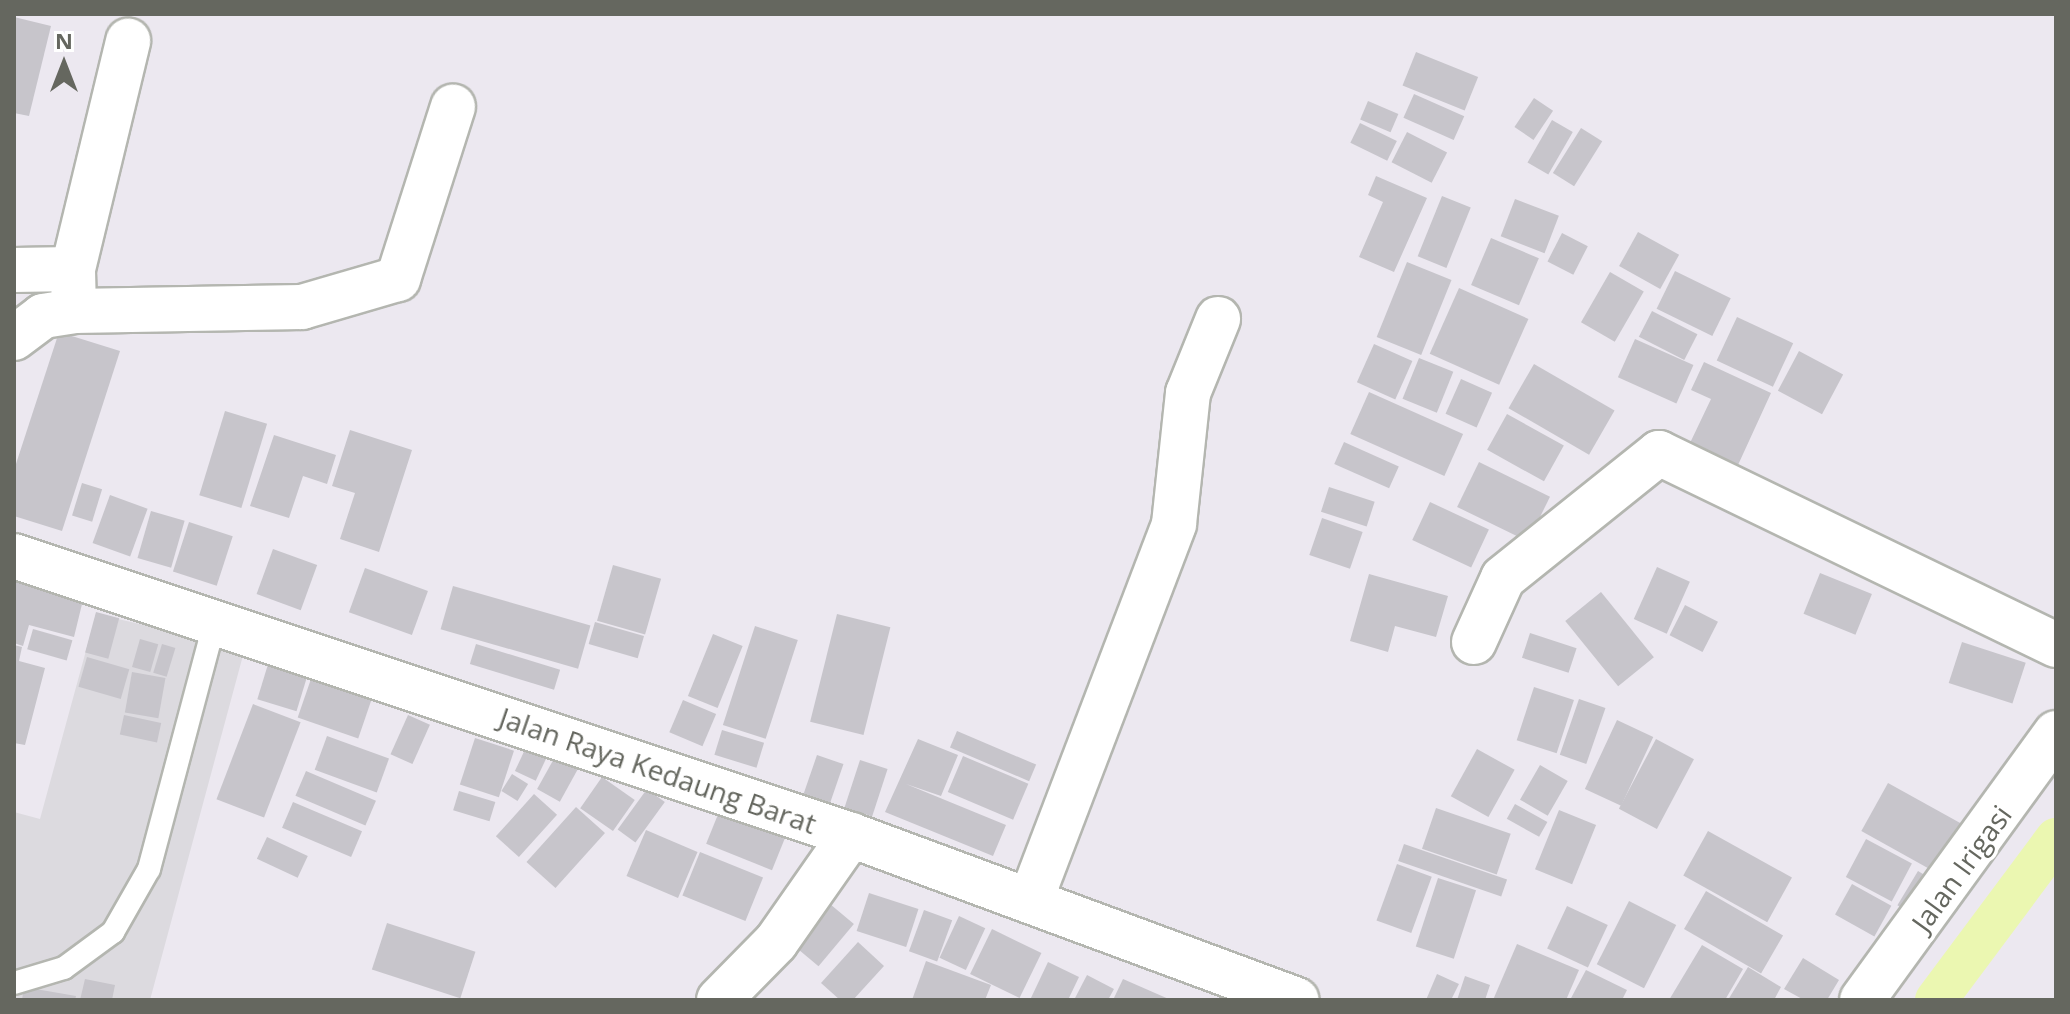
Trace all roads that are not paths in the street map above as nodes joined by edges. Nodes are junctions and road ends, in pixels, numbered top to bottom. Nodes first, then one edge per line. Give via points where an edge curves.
1 (128, 41) dead end
2 (453, 107) dead end
3 (14, 270) edge
4 (73, 290) junction
5 (1218, 319) dead end
6 (14, 338) edge
7 (14, 556) edge
8 (216, 618) junction
9 (1474, 642) dead end
10 (2056, 645) edge
11 (2056, 733) edge
12 (851, 835) junction
13 (1031, 899) junction
14 (14, 983) edge
15 (719, 1000) edge
16 (1296, 1000) edge
17 (1862, 1000) edge

1 - 4 street
2 - 4 street via 398,279 302,307
3 - 4 street
4 - 6 street
5 - 13 street via 1188,393 1174,524
7 - 8 street, Jalan Raya Kedaung Barat
8 - 12 street, Jalan Raya Kedaung Barat
8 - 14 lane via 149,869 113,932 64,968
9 - 10 street via 1503,578 1659,453
11 - 17 street, Jalan Irigasi
12 - 13 street, Jalan Raya Kedaung Barat
12 - 15 street via 776,942
13 - 16 street, Jalan Raya Kedaung Barat

